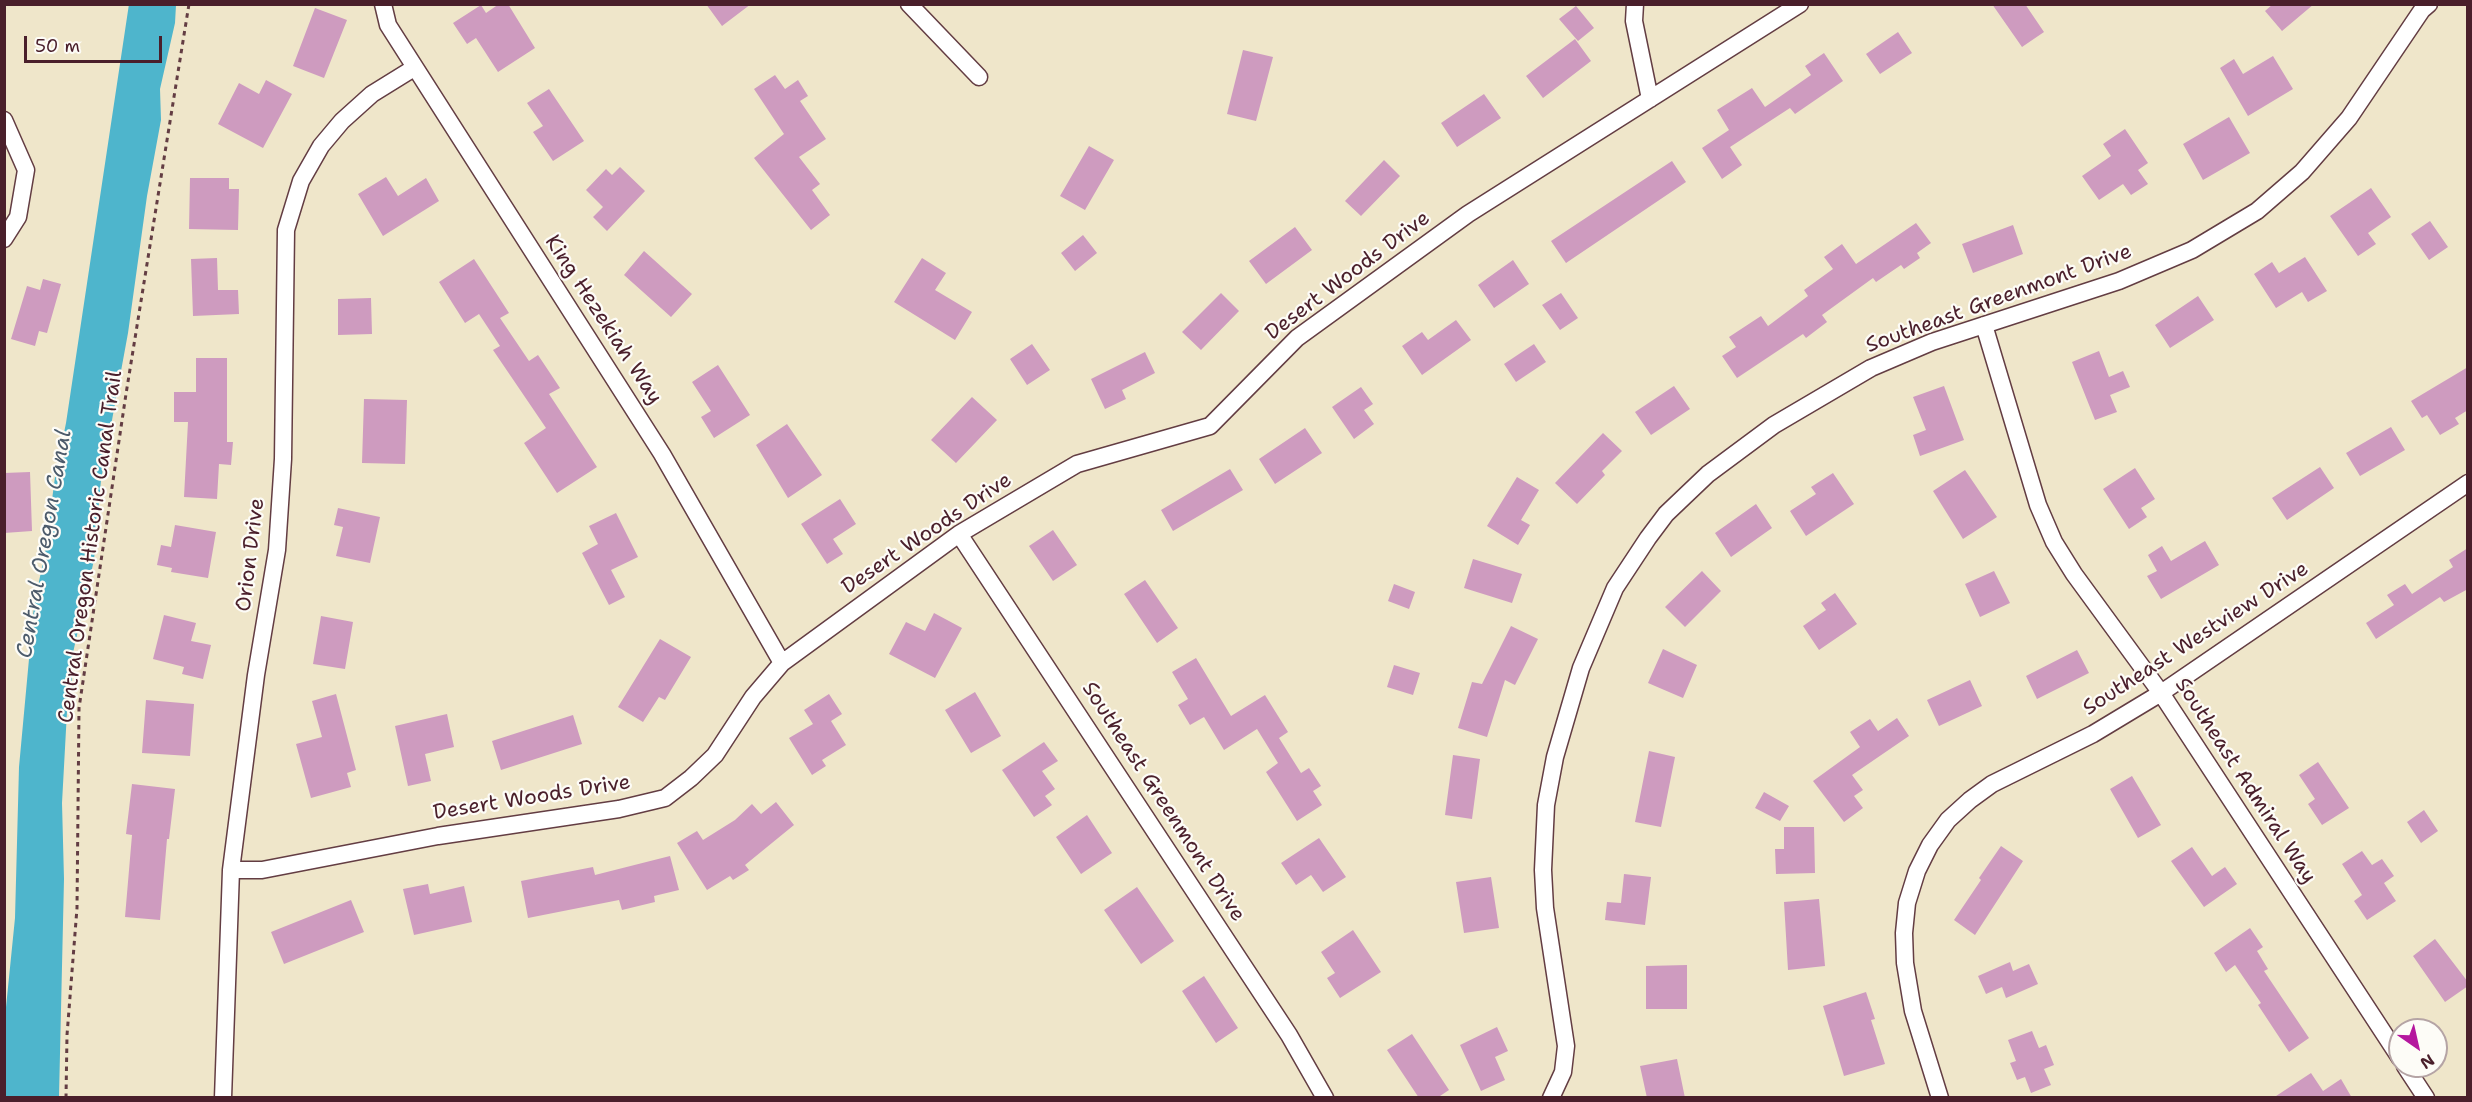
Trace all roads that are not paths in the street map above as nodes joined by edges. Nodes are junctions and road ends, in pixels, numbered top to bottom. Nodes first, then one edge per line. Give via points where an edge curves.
1 (383, 4) edge
2 (909, 4) edge
3 (1635, 4) edge
4 (1800, 4) edge
5 (2429, 4) edge
6 (414, 68) junction
7 (979, 77) dead end
8 (1650, 99) junction
9 (4, 120) edge
10 (4, 239) edge
11 (1984, 325) junction
12 (2468, 483) edge
13 (959, 534) junction
14 (782, 663) junction
15 (2161, 693) junction
16 (231, 870) junction
17 (2388, 1040) edge
18 (2413, 1078) edge
19 (223, 1098) edge
20 (1325, 1098) edge
21 (1551, 1098) edge
22 (1940, 1098) edge
23 (2426, 1098) edge

1 - 6 street, King Hezekiah Way via 388,25
2 - 7 street
3 - 8 street via 1634,21
4 - 8 street, Desert Woods Drive
5 - 11 street, Southeast Greenmont Drive via 2349,118 2302,172 2257,212 2192,250 2119,281
6 - 14 street, King Hezekiah Way via 662,454
6 - 16 street, Orion Drive via 372,94 321,146 301,181 286,230 283,459 277,550 256,675
8 - 13 street, Desert Woods Drive via 1468,214 1297,338 1210,426 1077,464
9 - 10 street via 26,170 18,217
11 - 15 street, Southeast Admiral Way via 2038,505 2054,542
11 - 21 street, Southeast Greenmont Drive via 1872,368 1774,425 1686,494 1648,537 1615,588 1566,713 1546,805 1545,908 1566,1046 1563,1072
12 - 15 street, Southeast Westview Drive
13 - 14 street, Desert Woods Drive
13 - 20 street, Southeast Greenmont Drive via 1289,1035
14 - 16 street, Desert Woods Drive via 753,697 715,755 665,798 262,870
15 - 17 street, Southeast Admiral Way
15 - 22 street, Southeast Westview Drive via 2093,734 1982,790 1948,820 1922,858 1907,903 1905,963 1913,1011
16 - 19 street, Orion Drive
18 - 23 street

